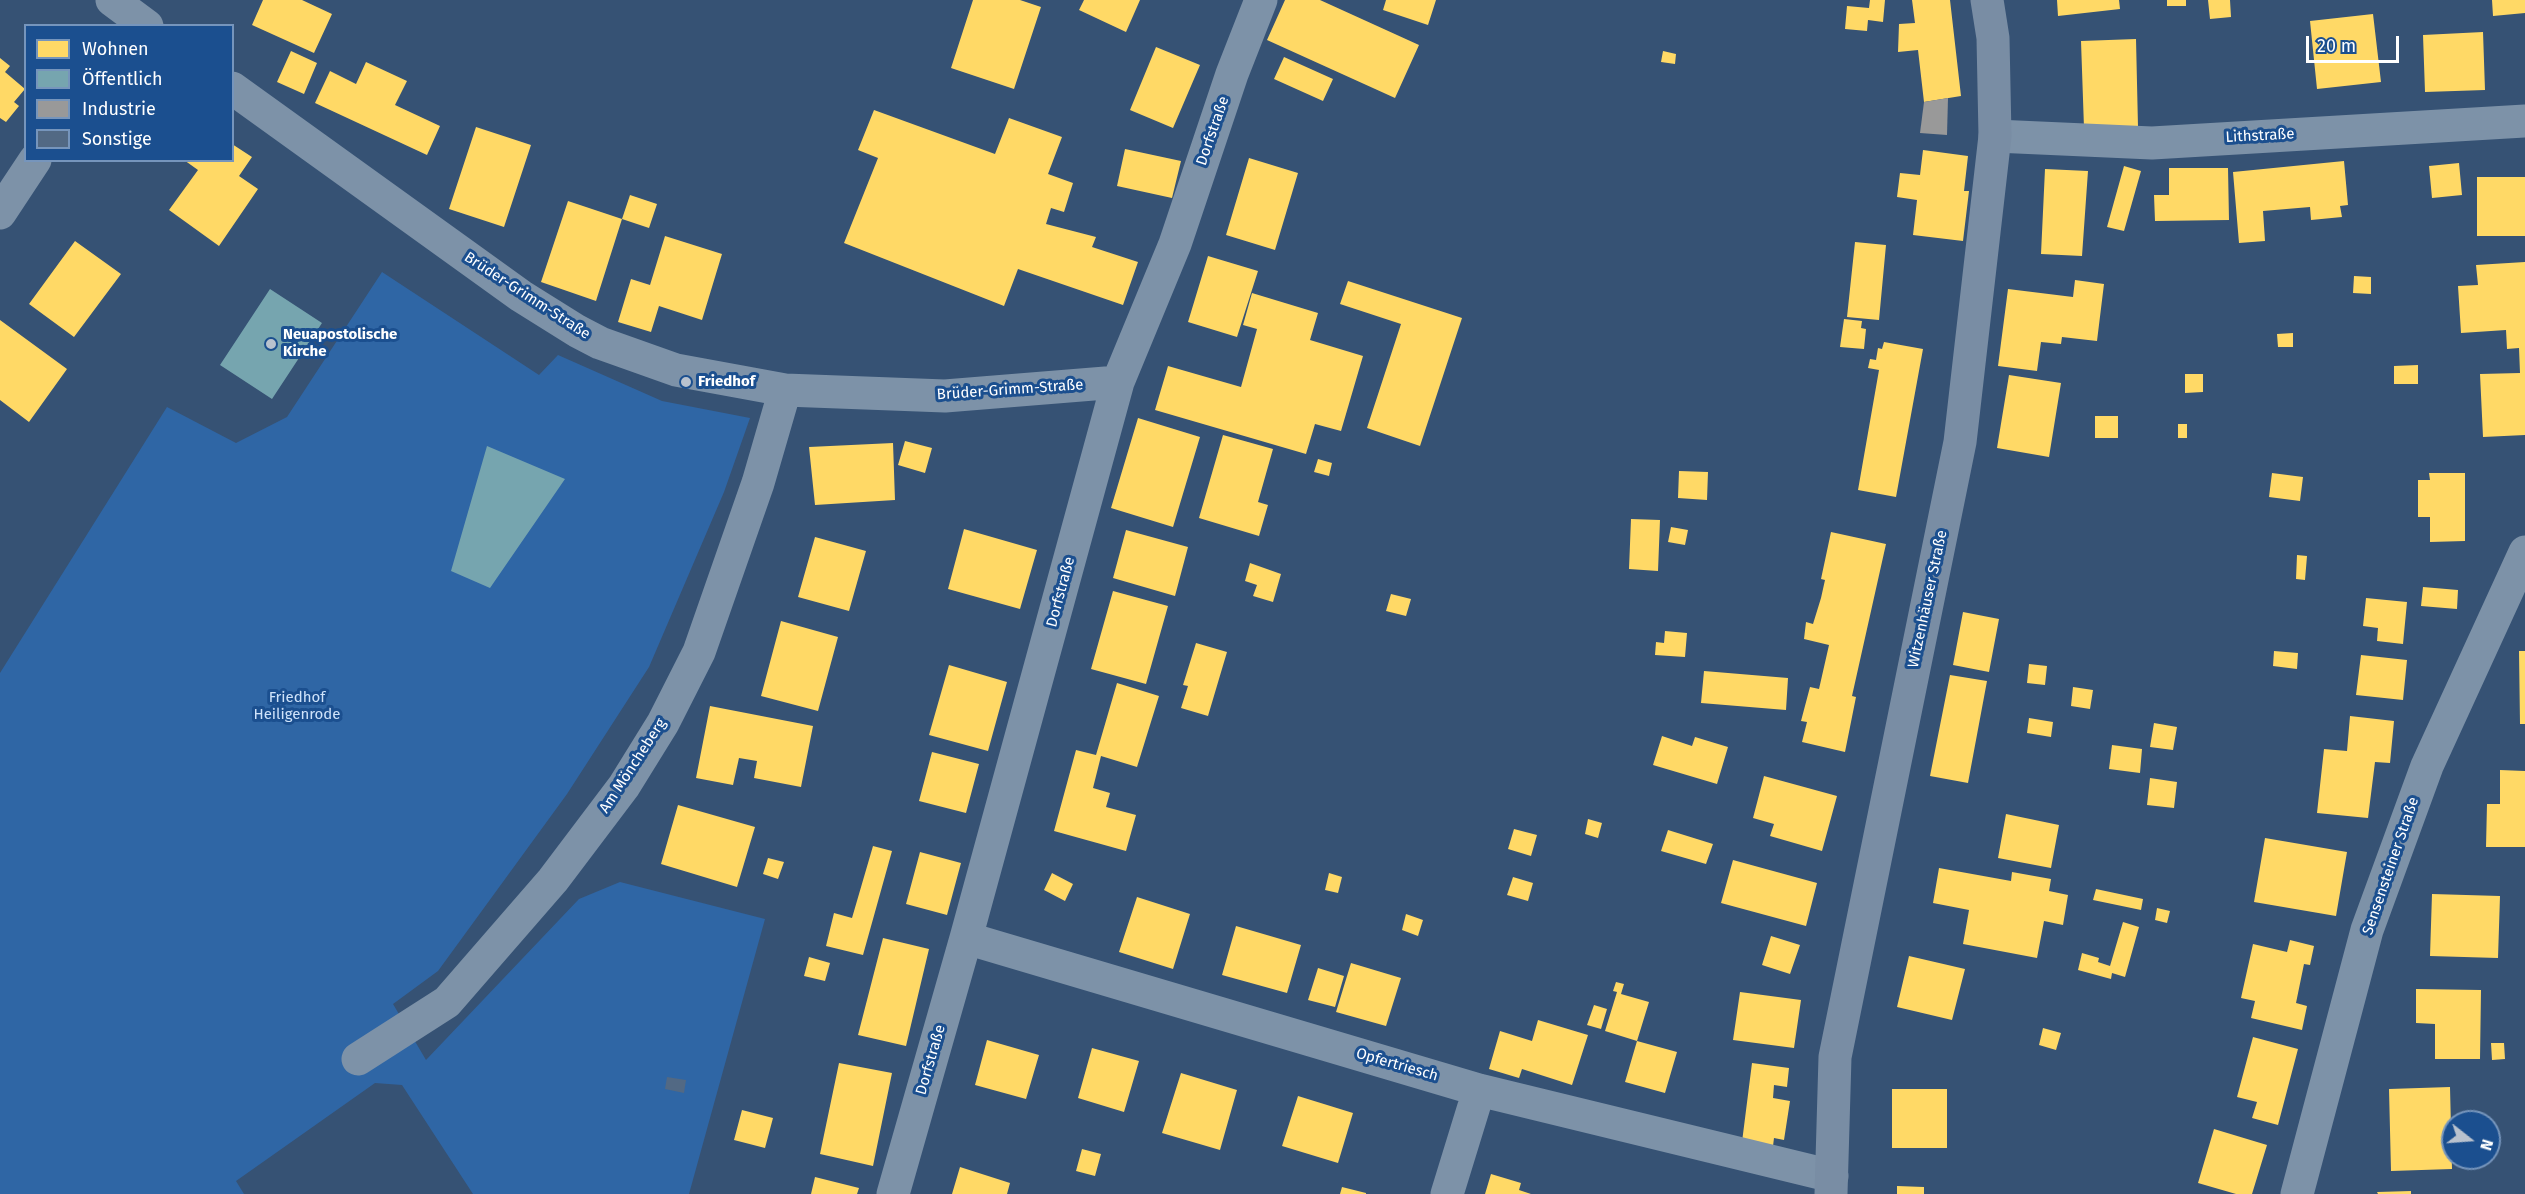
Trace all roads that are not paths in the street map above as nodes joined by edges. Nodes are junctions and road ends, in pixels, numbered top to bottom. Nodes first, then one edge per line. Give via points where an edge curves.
1 (1262, 0) edge
2 (1987, 0) edge
3 (234, 89) edge
4 (2525, 121) edge
5 (1995, 136) junction
6 (34, 162) edge
7 (0, 213) edge
8 (1118, 382) junction
9 (784, 390) junction
10 (2525, 552) edge
11 (966, 938) junction
12 (358, 1059) dead end
13 (1479, 1090) junction
14 (1832, 1185) edge
15 (893, 1194) edge
16 (1447, 1194) edge
17 (2297, 1194) edge

1 - 8 street, Dorfstraße via 1232,74 1175,244
2 - 5 main road, Witzenhäuser Straße via 1993,38
3 - 9 street, Brüder-Grimm-Straße via 446,243 577,331 676,370
4 - 5 street, Lithstraße via 2152,143
5 - 14 main road, Witzenhäuser Straße via 1960,442 1835,1057
6 - 7 street
8 - 9 street, Brüder-Grimm-Straße via 945,396
8 - 11 street, Dorfstraße
9 - 12 street, Am Möncheberg via 758,483 699,651 663,723 624,786 553,880 447,1002
10 - 17 street, Sensensteiner Straße via 2427,766 2367,930
11 - 13 street, Opfertriesch
11 - 15 street, Dorfstraße
13 - 14 street, Opfertriesch
13 - 16 street

